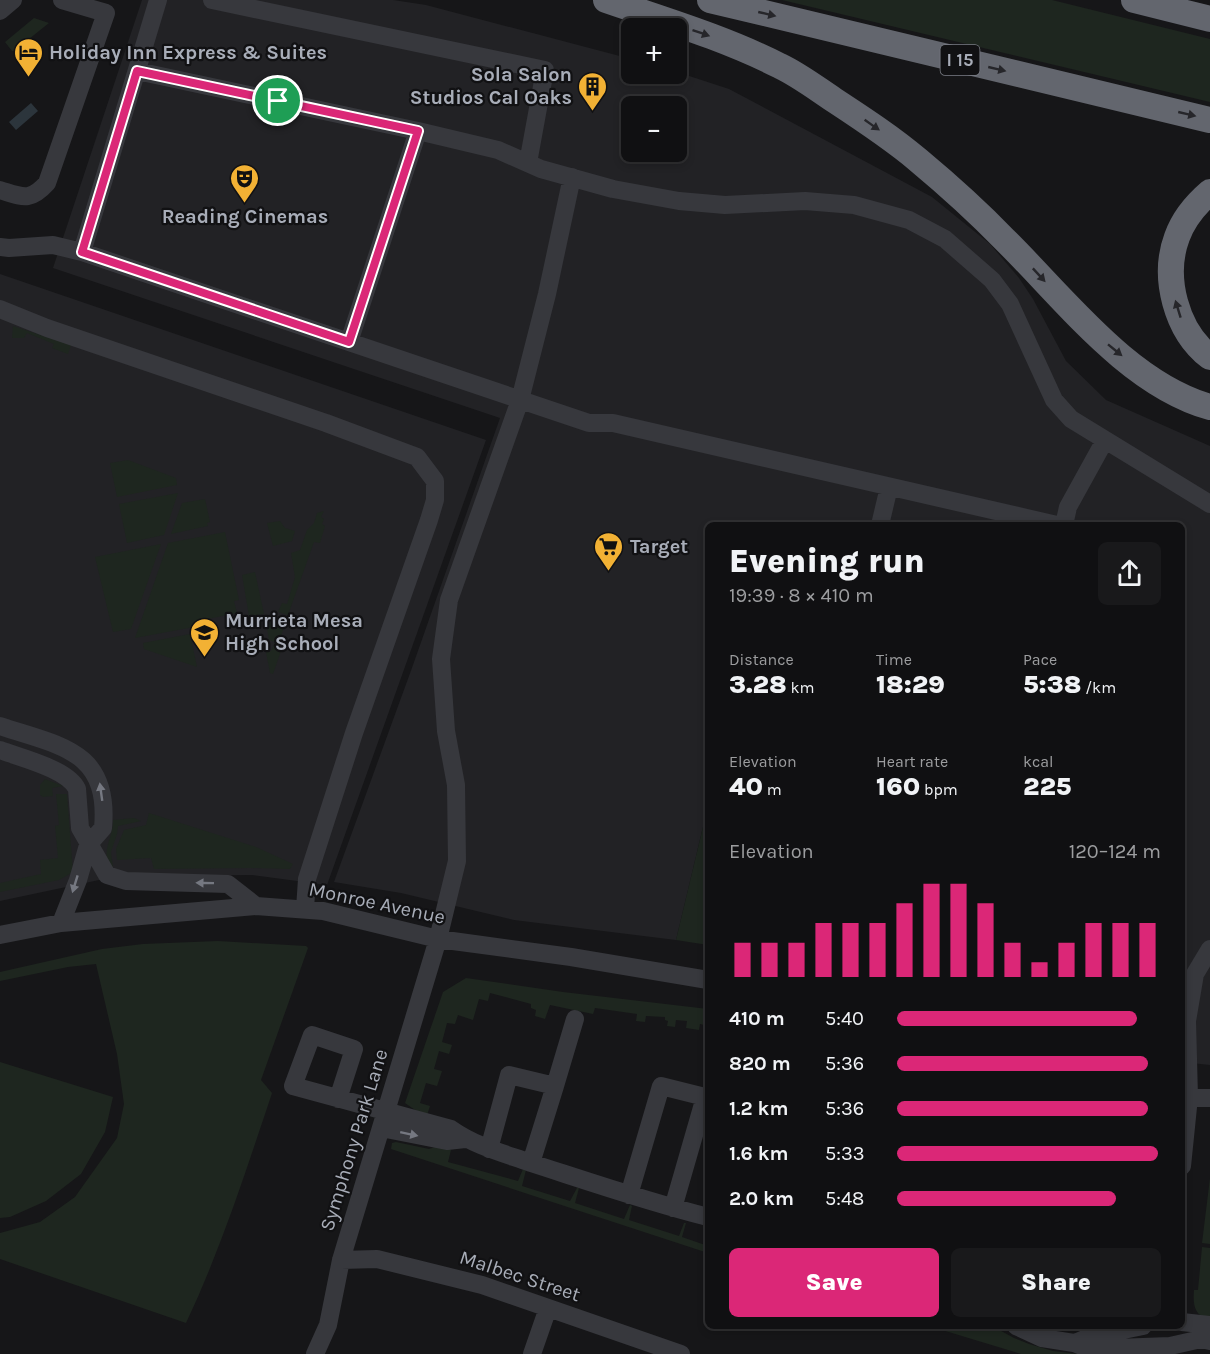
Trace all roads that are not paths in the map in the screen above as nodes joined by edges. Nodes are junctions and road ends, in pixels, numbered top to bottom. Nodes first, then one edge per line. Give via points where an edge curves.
1 (13, 0) edge
2 (63, 0) edge
3 (158, 0) edge
4 (212, 0) edge
5 (606, 0) edge
6 (710, 0) edge
7 (1134, 0) edge
8 (1150, 0) edge
9 (1210, 10) edge
10 (0, 11) edge
11 (1210, 19) edge
12 (137, 71) junction
13 (1210, 120) edge
14 (418, 131) junction
15 (528, 163) junction
16 (572, 177) junction
17 (0, 190) edge
18 (1210, 192) edge
19 (0, 247) edge
20 (82, 252) junction
21 (0, 309) edge
22 (349, 342) junction
23 (1210, 357) edge
24 (520, 400) junction
25 (1210, 406) edge
26 (1105, 440) junction
27 (889, 487) junction
28 (1210, 504) edge
29 (881, 522) edge
30 (1044, 522) edge
31 (1065, 522) edge
32 (0, 726) edge
33 (0, 750) edge
34 (88, 845) junction
35 (256, 906) junction
36 (304, 909) junction
37 (61, 923) junction
38 (0, 935) edge
39 (438, 939) junction
40 (1210, 949) edge
41 (1189, 972) edge
42 (705, 979) edge
43 (575, 1019) dead end
44 (555, 1086) junction
45 (1186, 1097) edge
46 (1210, 1098) edge
47 (338, 1099) dead end
48 (1185, 1114) edge
49 (383, 1119) junction
50 (489, 1149) junction
51 (531, 1163) junction
52 (629, 1195) junction
53 (674, 1208) junction
54 (705, 1216) edge
55 (341, 1260) junction
56 (548, 1308) junction
57 (1185, 1322) edge
58 (1210, 1325) edge
59 (1022, 1329) edge
60 (1135, 1329) edge
61 (1171, 1329) edge
62 (1210, 1341) edge
63 (1102, 1342) junction
64 (1170, 1350) edge
65 (315, 1354) edge
66 (532, 1354) edge
67 (681, 1354) edge

1 - 10 street
2 - 17 street via 106,13 47,183 37,194 24,197
3 - 12 street
4 - 15 street via 545,70
5 -> 25 highway via 727,42 781,66 858,116 963,199 1104,341 1157,384
6 -> 13 highway, I 15
7 - 11 highway
8 - 9 highway
12 - 14 street
12 - 20 street
14 - 15 street via 498,150
14 - 22 street
15 - 16 street
16 - 24 street, Symphony Park Lane
16 - 26 street via 679,201 854,205 909,220 945,239 992,280 1010,304 1054,400 1071,419
23 -> 18 highway via 1191,338 1180,318 1172,268 1177,236 1189,214
19 - 20 street via 53,245
20 - 22 street
21 - 36 street via 417,457 435,481 429,520 307,879
22 - 24 street
24 - 27 street via 588,423 614,423
24 - 39 street, Symphony Park Lane via 449,600 441,659 446,731 456,785 457,861
26 - 28 street
26 - 31 street via 1068,507
27 - 29 street
27 - 30 street
34 -> 32 street via 103,828 101,786 96,773 80,757
33 - 34 street via 51,769 75,784 80,828
35 -> 34 street via 228,884 126,881 108,875
34 -> 37 street
35 - 36 street, Monroe Avenue
35 - 37 street, Monroe Avenue
36 - 39 street, Monroe Avenue
37 - 38 street, Monroe Avenue
39 - 42 street, Monroe Avenue
39 - 49 street, Symphony Park Lane
40 - 41 street
41 - 45 street
43 - 44 street
44 - 50 street via 509,1075
44 - 51 street
45 - 46 street
45 - 48 street
47 - 49 street
49 - 50 street via 438,1133 451,1129
49 - 55 street, Symphony Park Lane
50 - 51 street
51 - 52 street
52 - 53 street
52 - 53 street via 661,1086 705,1097
53 - 54 street
55 - 56 street, Malbec Street via 377,1259 483,1285
55 - 65 street, Symphony Park Lane via 328,1325
56 - 66 street
56 - 67 street, Malbec Street
57 - 58 street
59 - 63 street via 1042,1338
60 - 63 street
61 - 64 street
62 - 64 street via 1201,1339
63 - 64 street

